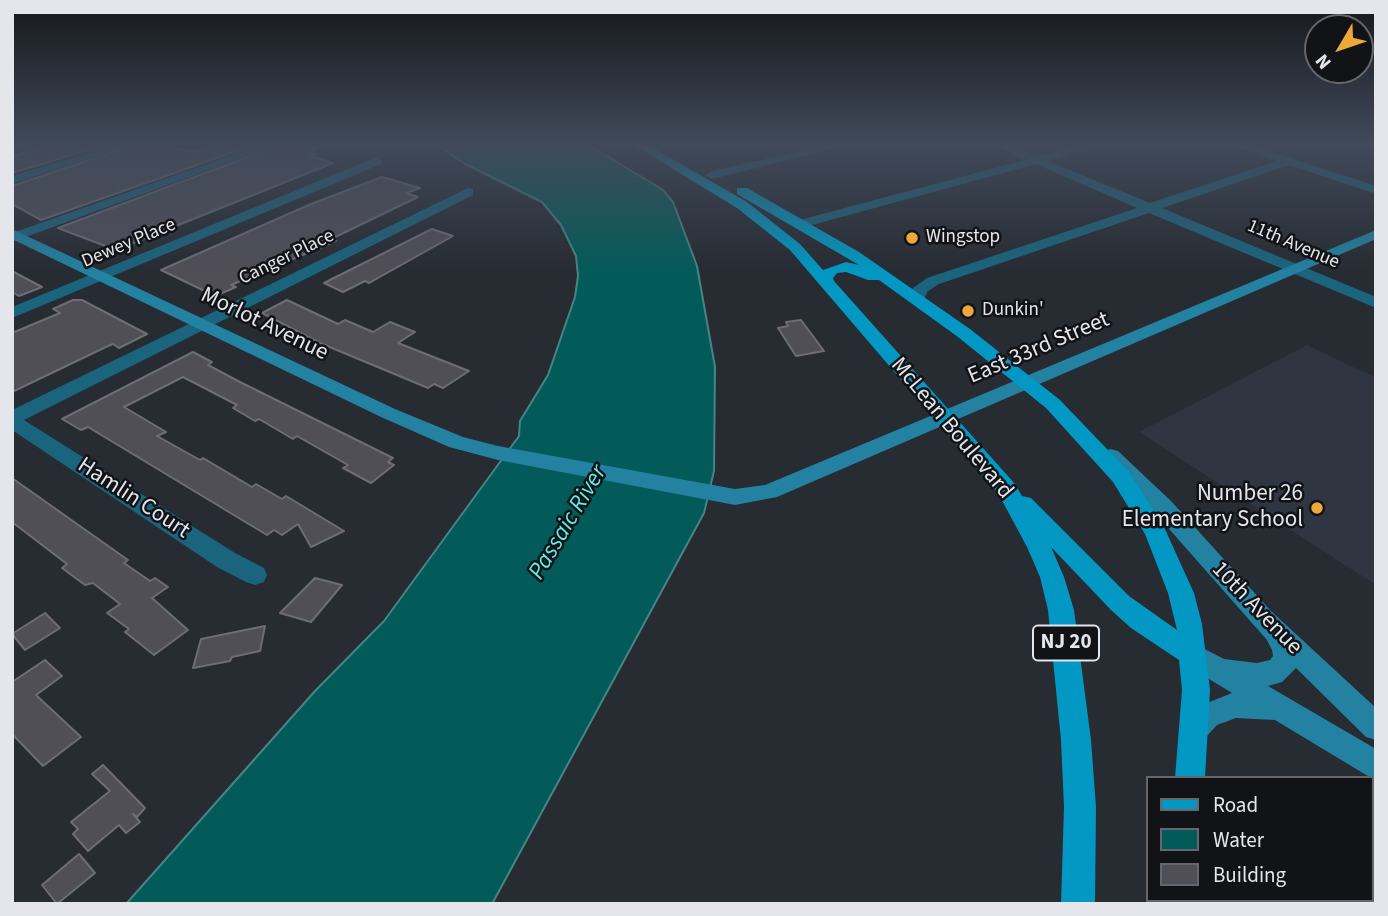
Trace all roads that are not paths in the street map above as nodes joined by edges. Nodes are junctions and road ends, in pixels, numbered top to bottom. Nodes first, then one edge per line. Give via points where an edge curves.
1 (149, 188) edge
2 (313, 188) edge
3 (714, 188) edge
4 (735, 188) edge
5 (932, 188) edge
6 (1103, 188) edge
7 (1207, 188) edge
8 (468, 192) dead end
9 (1148, 207) junction
10 (801, 224) junction
11 (1376, 234) edge
12 (14, 235) edge
13 (1295, 269) junction
14 (104, 275) junction
15 (826, 282) junction
16 (917, 298) junction
17 (1376, 303) edge
18 (12, 313) edge
19 (204, 323) junction
20 (1028, 382) junction
21 (943, 418) junction
22 (12, 420) edge
23 (1079, 430) junction
24 (1007, 489) junction
25 (719, 495) joint
26 (255, 575) dead end
27 (1262, 619) junction
28 (1194, 655) junction
29 (1295, 717) junction
30 (1196, 727) junction
31 (1376, 727) edge
32 (1376, 766) edge
33 (1191, 776) edge
34 (1078, 904) edge

1 - 12 street
2 - 14 street, Dewey Place
3 - 15 main road, McLean Boulevard / NJ 20 via 795,247
4 - 10 main road
5 - 10 street
6 - 9 street, 11th Avenue
7 - 9 street
8 - 19 street, Canger Place
9 - 13 street, 11th Avenue
9 - 16 street via 933,281 921,288
10 - 16 main road
11 - 13 main road, East 33rd Street
12 - 14 main road, Morlot Avenue
13 - 17 street, 11th Avenue
13 - 20 main road, East 33rd Street
14 - 18 street, Dewey Place
14 - 19 main road, Morlot Avenue
15 - 20 main road via 825,276 832,270 863,271
15 - 21 main road, McLean Boulevard / NJ 20
16 - 20 main road
19 - 22 street, Canger Place
19 - 25 main road, Morlot Avenue via 456,442
20 - 21 main road, East 33rd Street
20 - 23 main road
21 - 24 main road, McLean Boulevard / NJ 20
21 - 25 main road, East 33rd Street via 769,492 746,497
22 - 26 street, Hamlin Court
23 - 27 main road, 10th Avenue via 1155,499
23 - 28 main road via 1121,477 1156,533 1181,593
24 - 28 main road via 1120,603
24 - 34 main road, McLean Boulevard / NJ 20 via 1039,547 1060,610 1076,740
27 - 28 main road via 1285,649 1287,659 1272,673 1239,674
27 - 31 main road, 10th Avenue
28 - 29 main road
28 - 30 main road
29 - 30 main road via 1272,707 1235,705 1207,716
29 - 32 main road
30 - 33 main road

